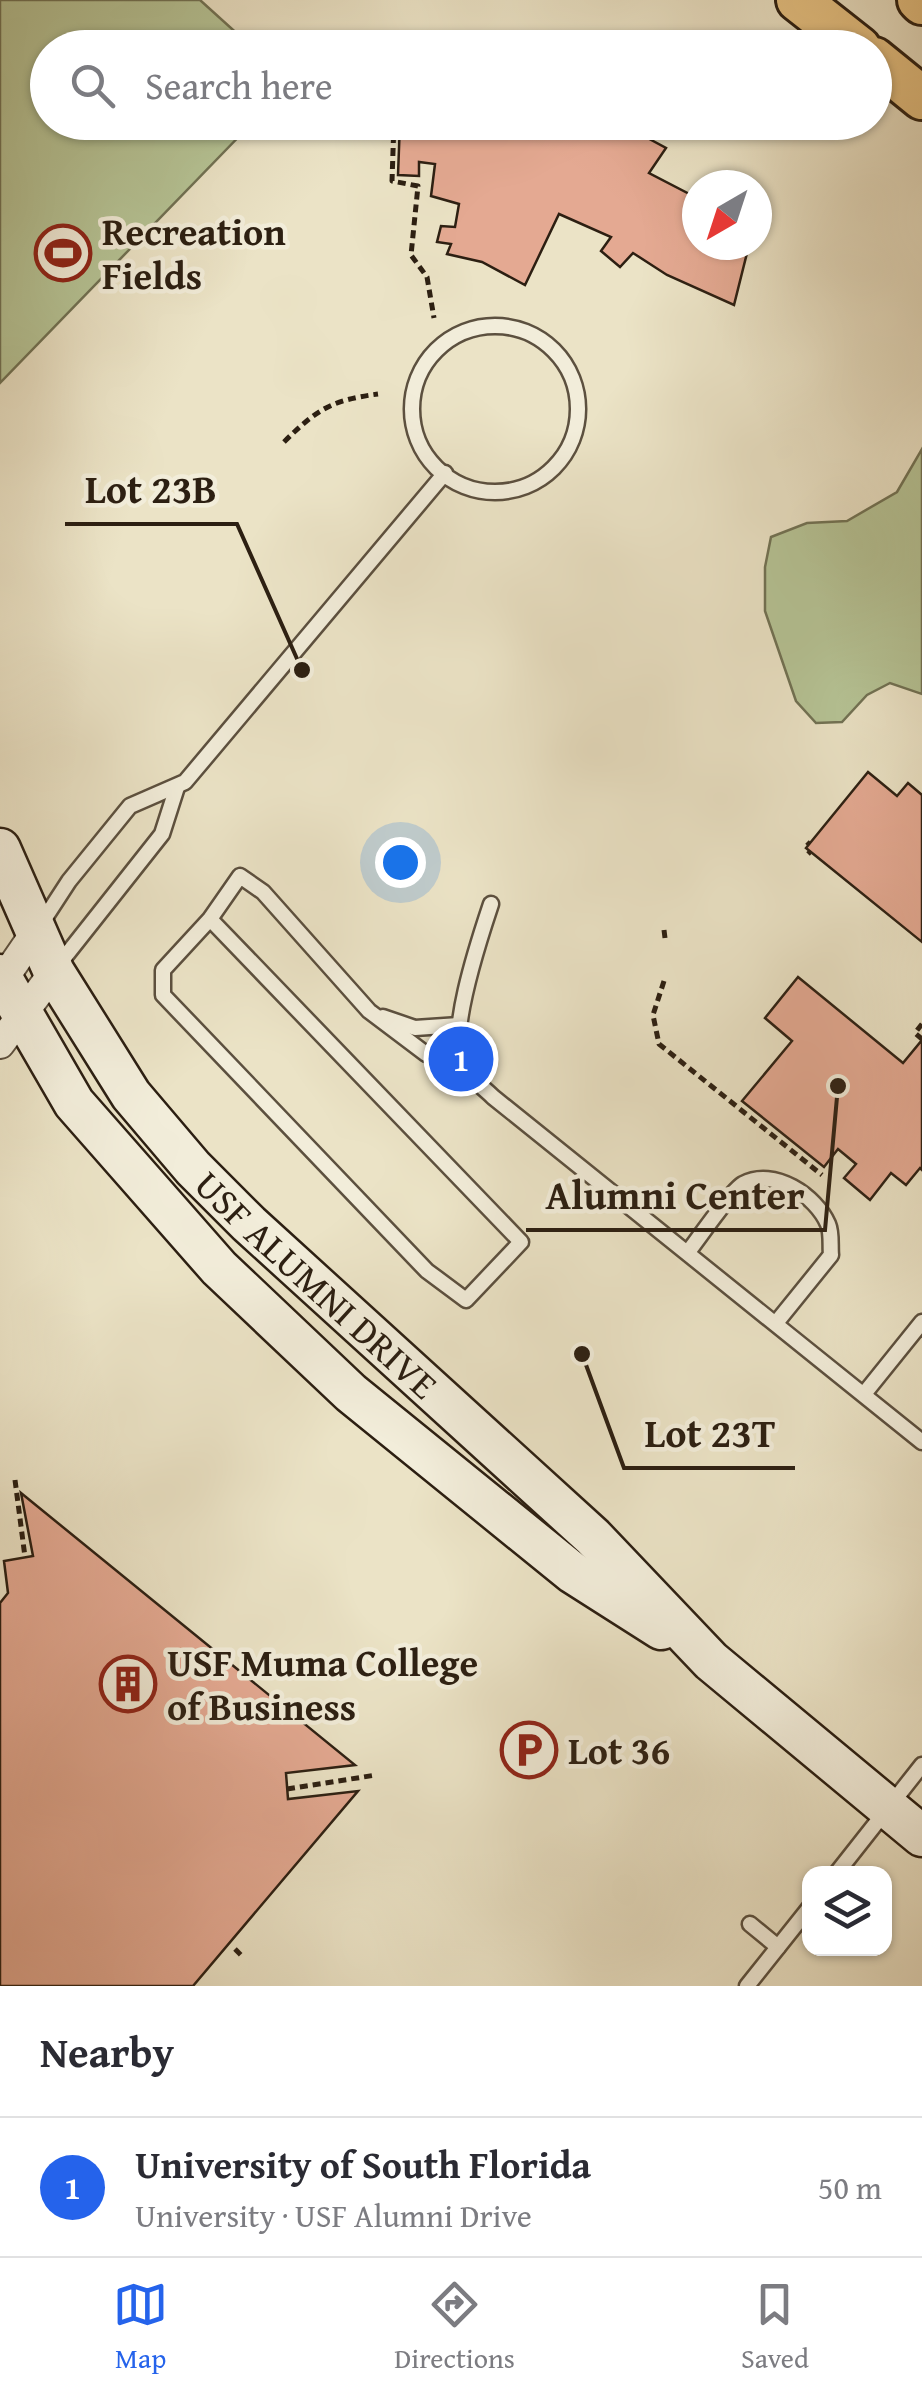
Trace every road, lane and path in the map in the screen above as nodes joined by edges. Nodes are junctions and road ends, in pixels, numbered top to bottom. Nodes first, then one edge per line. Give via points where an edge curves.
1 (798, 0) edge
2 (836, 30) edge
3 (393, 140) edge
4 (434, 318) dead end
5 (378, 394) dead end
6 (284, 442) dead end
7 (445, 473) junction
8 (177, 787) junction
9 (0, 849) edge
10 (491, 904) dead end
11 (210, 919) junction
12 (664, 930) dead end
13 (35, 933) junction
14 (665, 938) dead end
15 (54, 972) junction
16 (664, 981) dead end
17 (5, 1000) edge
18 (368, 1011) junction
19 (922, 1024) edge
20 (459, 1025) junction
21 (922, 1039) edge
22 (458, 1054) junction
23 (822, 1175) dead end
24 (688, 1252) junction
25 (922, 1322) edge
26 (776, 1323) junction
27 (864, 1394) junction
28 (922, 1442) edge
29 (15, 1480) dead end
30 (25, 1558) dead end
31 (711, 1661) junction
32 (922, 1765) edge
33 (376, 1775) dead end
34 (288, 1788) dead end
35 (887, 1809) junction
36 (922, 1836) edge
37 (842, 1866) edge
38 (802, 1917) edge
39 (750, 1924) dead end
40 (778, 1947) junction
41 (235, 1948) dead end
42 (241, 1955) dead end
43 (747, 1986) edge

1 - 2 main road
3 - 4 path via 392,181 418,186 411,256 426,277
5 - 6 path via 339,399
7 - 7 lane via 492,493 529,486 558,465 574,440 579,412 572,375 554,349 524,330 493,325 473,328 431,355 415,386 412,414 428,458
7 - 8 lane
8 - 13 lane via 130,806
8 - 15 lane via 162,834
9 - 13 street, USF ALUMNI DRIVE
10 - 20 lane
11 - 11 lane via 164,970 163,996 427,1272 466,1300 521,1242
11 - 18 lane via 240,876 263,892
12 - 14 path
13 - 15 street, USF ALUMNI DRIVE
13 - 17 street
15 - 17 street
15 - 31 street, USF ALUMNI DRIVE via 131,1095 193,1168 593,1537
16 - 23 path via 653,1016 658,1044
17 - 31 street, USF ALUMNI DRIVE via 74,1104 162,1206 350,1393 573,1573
18 - 20 lane via 415,1028
18 - 22 lane via 426,1054
19 - 21 path via 915,1033
20 - 22 lane
22 - 24 lane via 462,1068 493,1096
24 - 26 lane
24 - 26 lane via 743,1184 771,1179 797,1190 830,1226 830,1256
25 - 27 lane
26 - 27 lane
27 - 28 lane
29 - 30 path
31 - 35 street, USF ALUMNI DRIVE
32 - 35 lane
33 - 34 path
35 - 36 street, USF ALUMNI DRIVE
35 - 37 lane
38 - 40 lane
39 - 40 lane
40 - 43 lane
41 - 42 path

